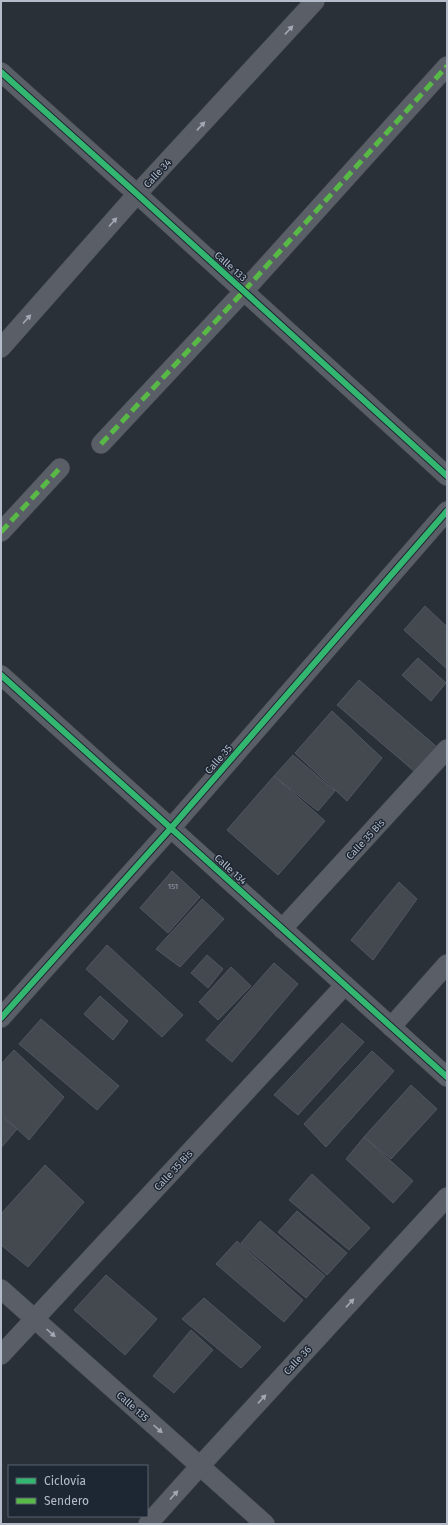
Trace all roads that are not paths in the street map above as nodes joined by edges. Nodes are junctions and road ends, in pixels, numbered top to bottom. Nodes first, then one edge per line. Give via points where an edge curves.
1 (315, 1) edge
2 (447, 66) edge
3 (1, 72) edge
4 (138, 194) junction
5 (244, 291) junction
6 (1, 348) edge
7 (101, 444) dead end
8 (60, 468) dead end
9 (447, 476) edge
10 (447, 511) edge
11 (1, 532) edge
12 (1, 675) edge
13 (447, 749) edge
14 (171, 828) junction
15 (282, 929) junction
16 (447, 964) edge
17 (345, 985) junction
18 (1, 1018) edge
19 (391, 1026) junction
20 (447, 1077) edge
21 (447, 1197) edge
22 (1, 1289) edge
23 (34, 1318) junction
24 (1, 1356) edge
25 (200, 1466) junction
26 (148, 1524) edge
27 (265, 1524) edge

4 -> 1 street, Calle 34
2 - 5 street
3 - 4 street, Calle 133
4 - 5 street, Calle 133
6 -> 4 street, Calle 34
5 - 7 street
5 - 9 street, Calle 133
8 - 11 street
10 - 14 street, Calle 35
12 - 14 street, Calle 134
13 - 15 street, Calle 35 Bis
14 - 15 street, Calle 134
14 - 18 street, Calle 35
15 - 17 street, Calle 134
16 - 19 street
17 - 19 street, Calle 134
17 - 23 street, Calle 35 Bis
19 - 20 street, Calle 134
25 -> 21 street, Calle 36
22 - 23 street, Calle 135
23 - 24 street, Calle 35 Bis
23 -> 25 street, Calle 135
26 -> 25 street, Calle 36
25 - 27 street, Calle 135

